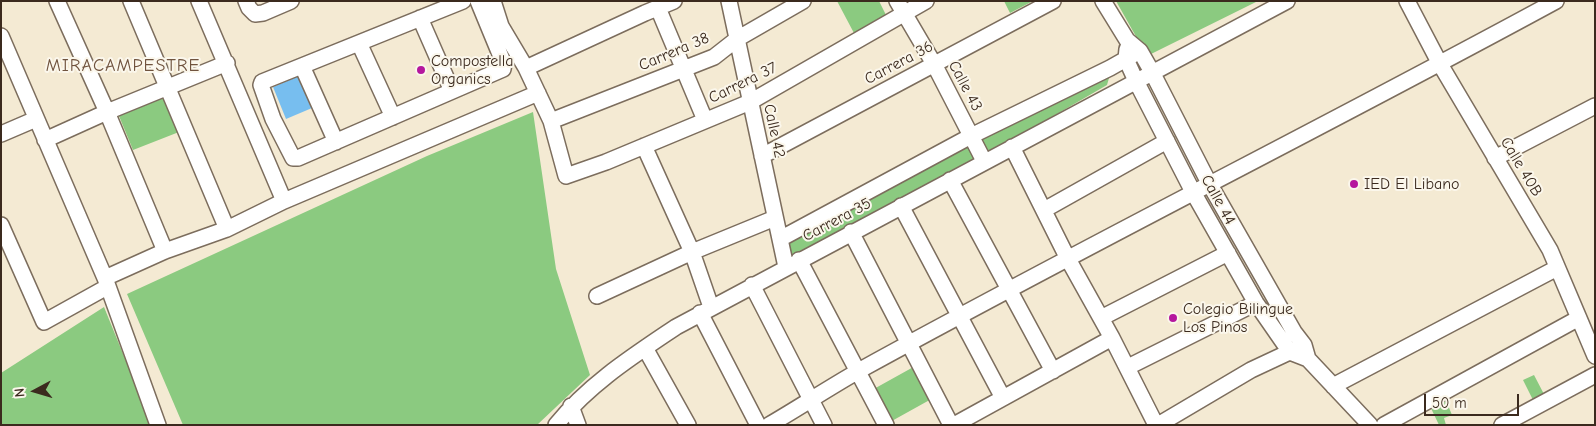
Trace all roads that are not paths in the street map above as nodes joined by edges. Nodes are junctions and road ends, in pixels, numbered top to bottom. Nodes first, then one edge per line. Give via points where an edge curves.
1 (58, 1) edge
2 (131, 1) edge
3 (200, 1) edge
4 (246, 1) edge
5 (291, 1) edge
6 (463, 1) edge
7 (478, 1) edge
8 (493, 1) edge
9 (674, 1) edge
10 (729, 1) edge
11 (803, 1) edge
12 (926, 1) edge
13 (1053, 1) edge
14 (1103, 1) edge
15 (1287, 1) edge
16 (1407, 1) edge
17 (1556, 1) edge
18 (648, 7) edge
19 (901, 7) edge
20 (420, 18) junction
21 (1, 36) edge
22 (738, 39) junction
23 (1127, 40) junction
24 (359, 42) junction
25 (1140, 51) junction
26 (1126, 59) junction
27 (227, 64) junction
28 (934, 64) junction
29 (1440, 64) junction
30 (302, 66) junction
31 (526, 68) junction
32 (684, 68) junction
33 (1152, 72) junction
34 (1136, 81) junction
35 (168, 88) junction
36 (452, 91) junction
37 (538, 93) junction
38 (750, 102) junction
39 (1595, 106) edge
40 (107, 112) junction
41 (393, 117) junction
42 (36, 119) junction
43 (273, 119) junction
44 (705, 120) junction
45 (551, 121) junction
46 (253, 127) junction
47 (1, 134) edge
48 (971, 136) junction
49 (44, 140) junction
50 (1167, 141) junction
51 (336, 142) junction
52 (644, 146) junction
53 (1012, 147) junction
54 (762, 156) junction
55 (1495, 158) junction
56 (984, 161) junction
57 (950, 180) junction
58 (1209, 184) junction
59 (1193, 192) junction
60 (284, 201) junction
61 (901, 206) junction
62 (1044, 210) junction
63 (776, 218) junction
64 (1, 225) edge
65 (227, 229) junction
66 (851, 232) junction
67 (780, 239) junction
68 (165, 251) junction
69 (692, 252) junction
70 (1228, 253) junction
71 (1068, 259) junction
72 (793, 263) junction
73 (1557, 268) junction
74 (106, 283) junction
75 (752, 285) junction
76 (1010, 290) junction
77 (597, 296) dead end
78 (1256, 303) junction
79 (706, 310) junction
80 (959, 317) junction
81 (1101, 318) junction
82 (1578, 318) junction
83 (1112, 338) junction
84 (910, 344) junction
85 (645, 348) junction
86 (1290, 352) junction
87 (1306, 352) junction
88 (1595, 356) edge
89 (1128, 368) junction
90 (859, 371) junction
91 (1053, 371) junction
92 (1595, 376) edge
93 (1333, 386) junction
94 (1003, 398) junction
95 (811, 400) junction
96 (571, 406) junction
97 (158, 425) edge
98 (556, 425) edge
99 (578, 425) edge
100 (688, 425) edge
101 (758, 425) edge
102 (769, 425) edge
103 (824, 425) edge
104 (886, 425) edge
105 (952, 425) edge
106 (1157, 425) edge
107 (1370, 425) edge
108 (1384, 425) edge
109 (1502, 425) edge

1 - 40 street
2 - 35 street
3 - 27 street
4 - 5 street via 255,14
6 - 20 street
7 - 36 street via 504,64 503,69
8 - 31 street via 501,26
9 - 18 street
10 - 22 street, Calle 42
11 - 22 street, Carrera 38
12 - 19 street, Carrera 37
13 - 28 street, Carrera 36
14 - 23 street, Calle 44
15 - 33 street, Carrera 35
16 - 29 street, Calle 40B
17 - 29 street
18 - 31 street
18 - 32 street
19 - 28 street, Calle 43
19 - 38 street, Carrera 37
20 - 24 street
20 - 36 street
21 - 42 street
22 - 32 street, Carrera 38 via 714,56
22 - 38 street, Calle 42
23 - 25 street, Calle 44
23 - 26 street, Calle 44
24 - 30 street
24 - 41 street
25 - 26 street
25 - 33 street, Calle 44
26 - 34 street, Calle 44
26 - 48 street
27 - 35 street
27 - 46 street
28 - 48 street, Calle 43
28 - 54 street, Carrera 36
29 - 55 street, Calle 40B
29 - 58 street
30 - 43 street via 262,82
30 - 51 street
31 - 37 street
32 - 44 street
32 - 45 street, Carrera 38
33 - 34 street, Carrera 35
33 - 58 street, Calle 44
34 - 50 street, Calle 44
34 - 53 street, Carrera 35
35 - 40 street
35 - 65 street
36 - 41 street
37 - 45 street
37 - 60 street
38 - 44 street, Carrera 37
38 - 54 street, Calle 42
39 - 55 street
40 - 49 street
40 - 68 street
41 - 51 street
42 - 47 street
42 - 49 street
43 - 46 street
43 - 51 street via 293,158
44 - 52 street, Carrera 37
45 - 52 street, Carrera 37 via 566,176
46 - 60 street
48 - 56 street, Calle 43
48 - 67 street
49 - 74 street
50 - 59 street, Calle 44
50 - 62 street
52 - 69 street
53 - 56 street, Carrera 35
53 - 62 street
54 - 63 street, Calle 42
55 - 73 street, Calle 40B via 1550,250
56 - 57 street, Carrera 35
57 - 61 street, Carrera 35
57 - 76 street
58 - 59 street
58 - 87 street, Calle 44
59 - 70 street, Calle 44
59 - 71 street
60 - 65 street
61 - 66 street, Carrera 35
61 - 80 street
62 - 71 street
63 - 67 street, Calle 42
63 - 69 street
64 - 74 street via 44,322
65 - 68 street
66 - 72 street, Carrera 35
66 - 84 street
67 - 72 street, Calle 42
68 - 74 street
69 - 77 street
69 - 79 street
70 - 78 street, Calle 44
70 - 81 street
71 - 76 street
71 - 81 street
72 - 75 street, Carrera 35
72 - 90 street, Calle 42
73 - 82 street, Calle 40B
73 - 93 street
74 - 97 street
75 - 79 street, Carrera 35
75 - 95 street
76 - 80 street
76 - 91 street
78 - 86 street, Calle 44
78 - 89 street
79 - 85 street, Carrera 35
79 - 101 street
80 - 84 street
80 - 94 street
81 - 83 street
82 - 88 street, Calle 40B
82 - 108 street
83 - 89 street
83 - 91 street
84 - 90 street
84 - 105 street
85 - 96 street, Carrera 35 via 620,364
85 - 100 street
86 - 87 street
86 - 106 street via 1251,370
87 - 93 street, Calle 44
89 - 106 street
90 - 95 street
90 - 104 street, Calle 42
91 - 94 street
92 - 109 street
93 - 107 street, Calle 44
94 - 105 street
95 - 102 street
95 - 103 street
96 - 98 street, Carrera 35
96 - 99 street

